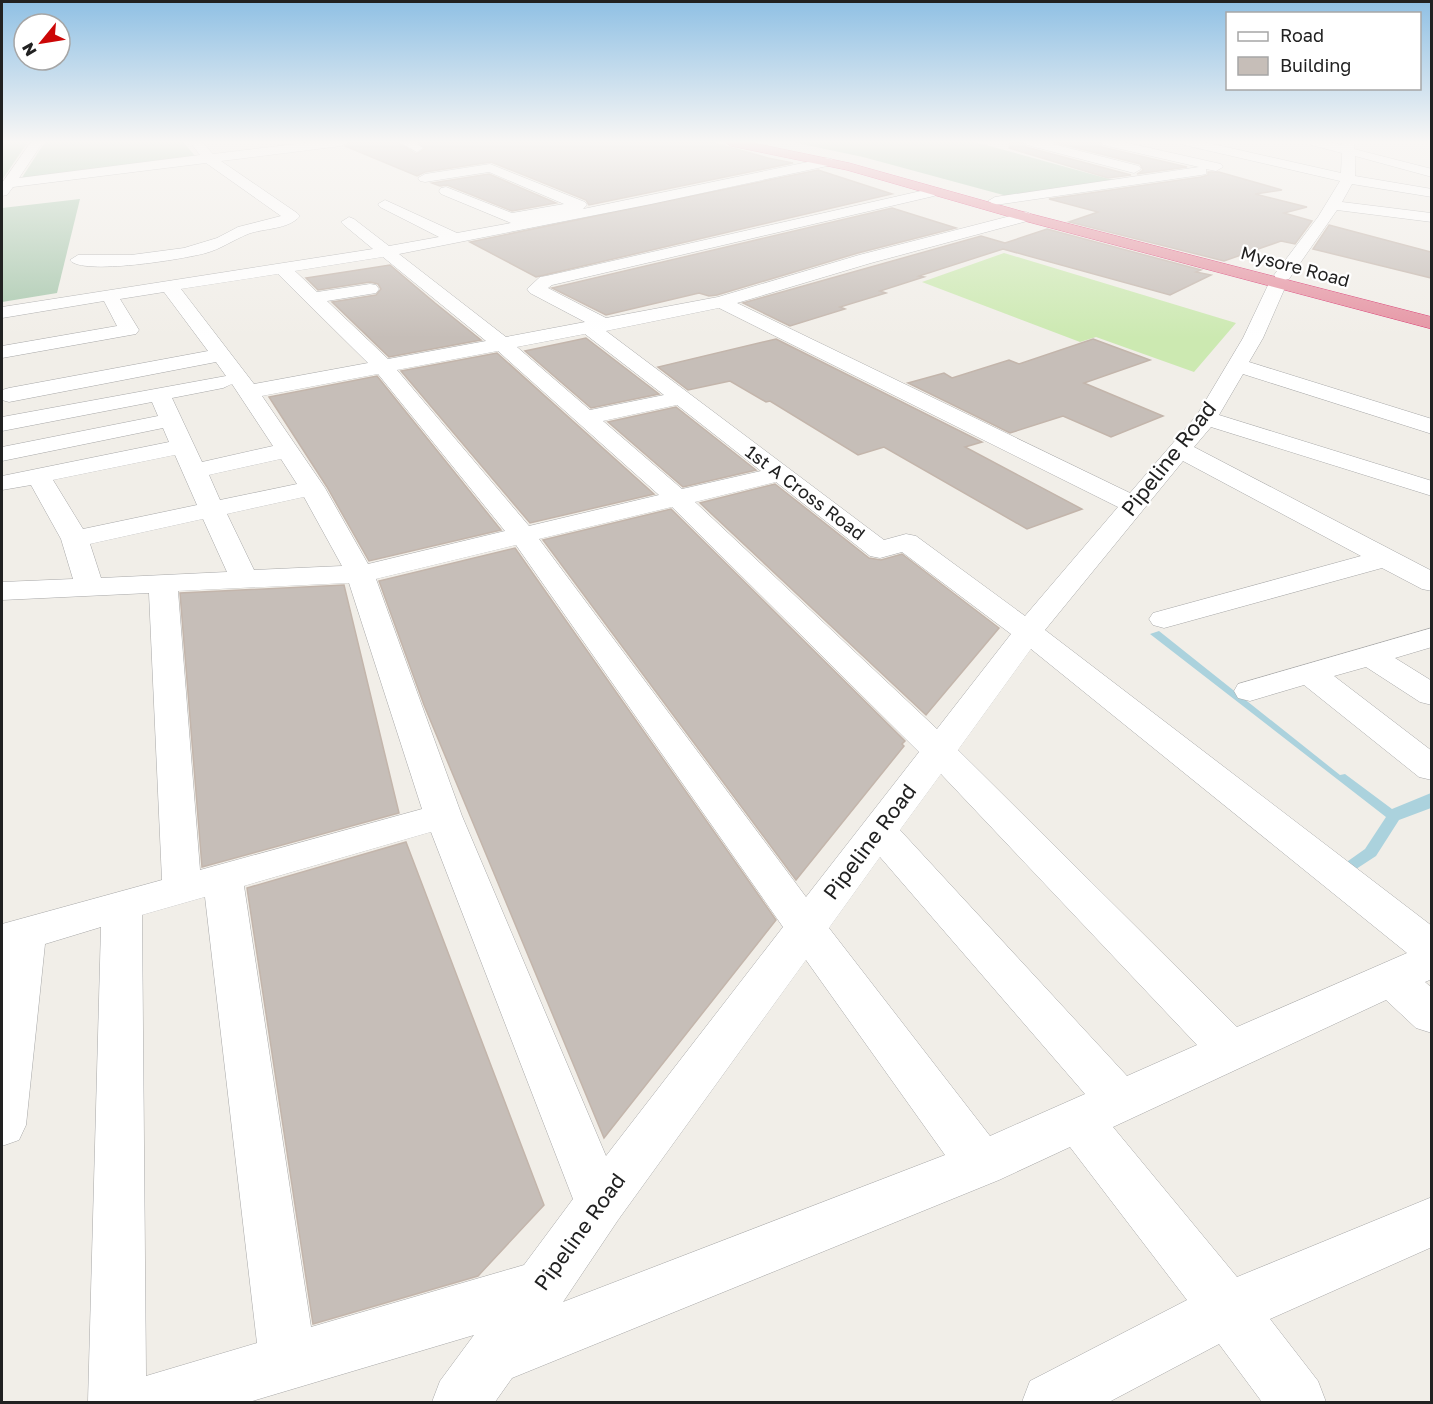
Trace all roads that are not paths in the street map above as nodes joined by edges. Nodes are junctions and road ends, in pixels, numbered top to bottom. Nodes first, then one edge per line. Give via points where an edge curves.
1 (280, 208) edge
2 (392, 208) edge
3 (484, 208) edge
4 (576, 208) edge
5 (593, 208) edge
6 (866, 208) edge
7 (991, 208) edge
8 (1019, 208) edge
9 (1327, 208) edge
10 (1373, 208) edge
11 (570, 212) junction
12 (1026, 217) junction
13 (1431, 218) edge
14 (528, 220) junction
15 (349, 222) dead end
16 (454, 238) junction
17 (384, 252) junction
18 (78, 260) dead end
19 (290, 261) junction
20 (209, 279) junction
21 (1280, 279) junction
22 (183, 285) junction
23 (370, 289) dead end
24 (109, 295) junction
25 (225, 296) dead end
26 (313, 298) junction
27 (721, 302) junction
28 (2, 312) edge
29 (1431, 314) edge
30 (95, 316) dead end
31 (124, 321) junction
32 (1431, 323) edge
33 (597, 326) junction
34 (501, 343) junction
35 (140, 349) dead end
36 (2, 351) edge
37 (217, 361) junction
38 (1237, 365) junction
39 (383, 366) junction
40 (2, 374) edge
41 (159, 394) junction
42 (9, 395) junction
43 (681, 398) junction
44 (584, 418) junction
45 (1206, 418) junction
46 (171, 420) junction
47 (9, 422) edge
48 (1431, 428) edge
49 (183, 446) junction
50 (287, 450) junction
51 (1181, 450) junction
52 (2, 454) edge
53 (195, 471) junction
54 (779, 474) junction
55 (38, 476) junction
56 (2, 483) edge
57 (312, 488) junction
58 (1431, 489) edge
59 (678, 500) junction
60 (1135, 505) junction
61 (216, 518) junction
62 (523, 536) junction
63 (78, 549) junction
64 (1386, 558) junction
65 (360, 574) junction
66 (244, 579) junction
67 (163, 583) junction
68 (1431, 583) edge
69 (90, 587) junction
70 (2, 591) edge
71 (1164, 619) dead end
72 (1028, 632) junction
73 (1431, 637) edge
74 (1369, 655) junction
75 (1309, 673) junction
76 (1250, 690) dead end
77 (1431, 696) edge
78 (939, 751) junction
79 (1431, 769) edge
80 (443, 816) junction
81 (879, 831) junction
82 (202, 884) junction
83 (122, 905) junction
84 (806, 928) junction
85 (13, 937) edge
86 (1431, 949) edge
87 (1411, 969) edge
88 (1431, 1015) edge
89 (1231, 1051) junction
90 (1099, 1111) junction
91 (2, 1125) edge
92 (981, 1164) junction
93 (600, 1203) junction
94 (1431, 1221) edge
95 (539, 1288) junction
96 (1228, 1309) junction
97 (491, 1358) junction
98 (288, 1364) junction
99 (117, 1402) edge
100 (154, 1402) edge
101 (461, 1402) edge
102 (1050, 1402) edge
103 (1297, 1402) edge

1 - 22 street via 292,216 286,226 242,231 220,243
2 - 16 street
3 - 14 street via 508,218
4 - 11 street
5 - 11 street
6 - 33 street, 1st A Cross Road via 546,281 536,289
7 - 12 highway, Mysore Road
8 - 21 highway, Mysore Road
9 - 21 street, Pipeline Road
10 - 13 street
11 - 14 street
12 - 21 highway, Mysore Road
12 - 27 street
14 - 16 street
15 - 17 street
16 - 17 street
17 - 19 street
17 - 34 street
18 - 22 street via 145,260
19 - 20 street
19 - 26 street
20 - 22 street
20 - 22 street
20 - 25 street
21 - 29 highway, Mysore Road
21 - 32 highway, Mysore Road
21 - 38 street, Pipeline Road
22 - 24 street
22 - 37 street
23 - 26 street
24 - 28 street
24 - 31 street
26 - 39 street
27 - 33 street
27 - 60 street
30 - 31 street
31 - 35 street
31 - 36 street
33 - 34 street
33 - 43 street, 1st A Cross Road
34 - 39 street
34 - 44 street
37 - 39 street
37 - 41 street
37 - 42 street
37 - 50 street
38 - 45 street, Pipeline Road
38 - 48 street
39 - 62 street
40 - 42 street
41 - 46 street
41 - 47 street
42 - 47 street
43 - 44 street
43 - 54 street, 1st A Cross Road
44 - 59 street
45 - 51 street, Pipeline Road
45 - 58 street
46 - 49 street
46 - 52 street
49 - 53 street
49 - 55 street
50 - 53 street
50 - 57 street
51 - 60 street, Pipeline Road
51 - 64 street
53 - 61 street
54 - 59 street
54 - 72 street, 1st A Cross Road via 880,550 906,542
55 - 56 street
55 - 63 street
57 - 61 street
57 - 65 street
59 - 62 street
59 - 78 street
60 - 72 street, Pipeline Road
61 - 63 street
61 - 66 street
62 - 65 street
62 - 84 street
63 - 69 street
64 - 68 street
64 - 71 street
65 - 66 street
65 - 80 street
66 - 67 street
67 - 69 street
67 - 82 street
69 - 70 street
72 - 78 street, Pipeline Road
72 - 86 street
73 - 74 street
74 - 75 street
74 - 77 street
75 - 76 street
75 - 79 street
78 - 81 street, Pipeline Road
78 - 89 street
80 - 82 street
80 - 93 street
81 - 84 street, Pipeline Road
81 - 90 street
82 - 83 street
82 - 98 street
83 - 85 street
83 - 99 street
84 - 92 street
84 - 93 street, Pipeline Road
85 - 91 street
87 - 88 street
87 - 89 street
89 - 90 street
90 - 92 street
90 - 96 street
92 - 97 street
93 - 95 street, Pipeline Road
94 - 96 street
95 - 97 street, Pipeline Road
95 - 98 street
96 - 102 street
96 - 103 street
97 - 101 street, Pipeline Road
98 - 100 street

